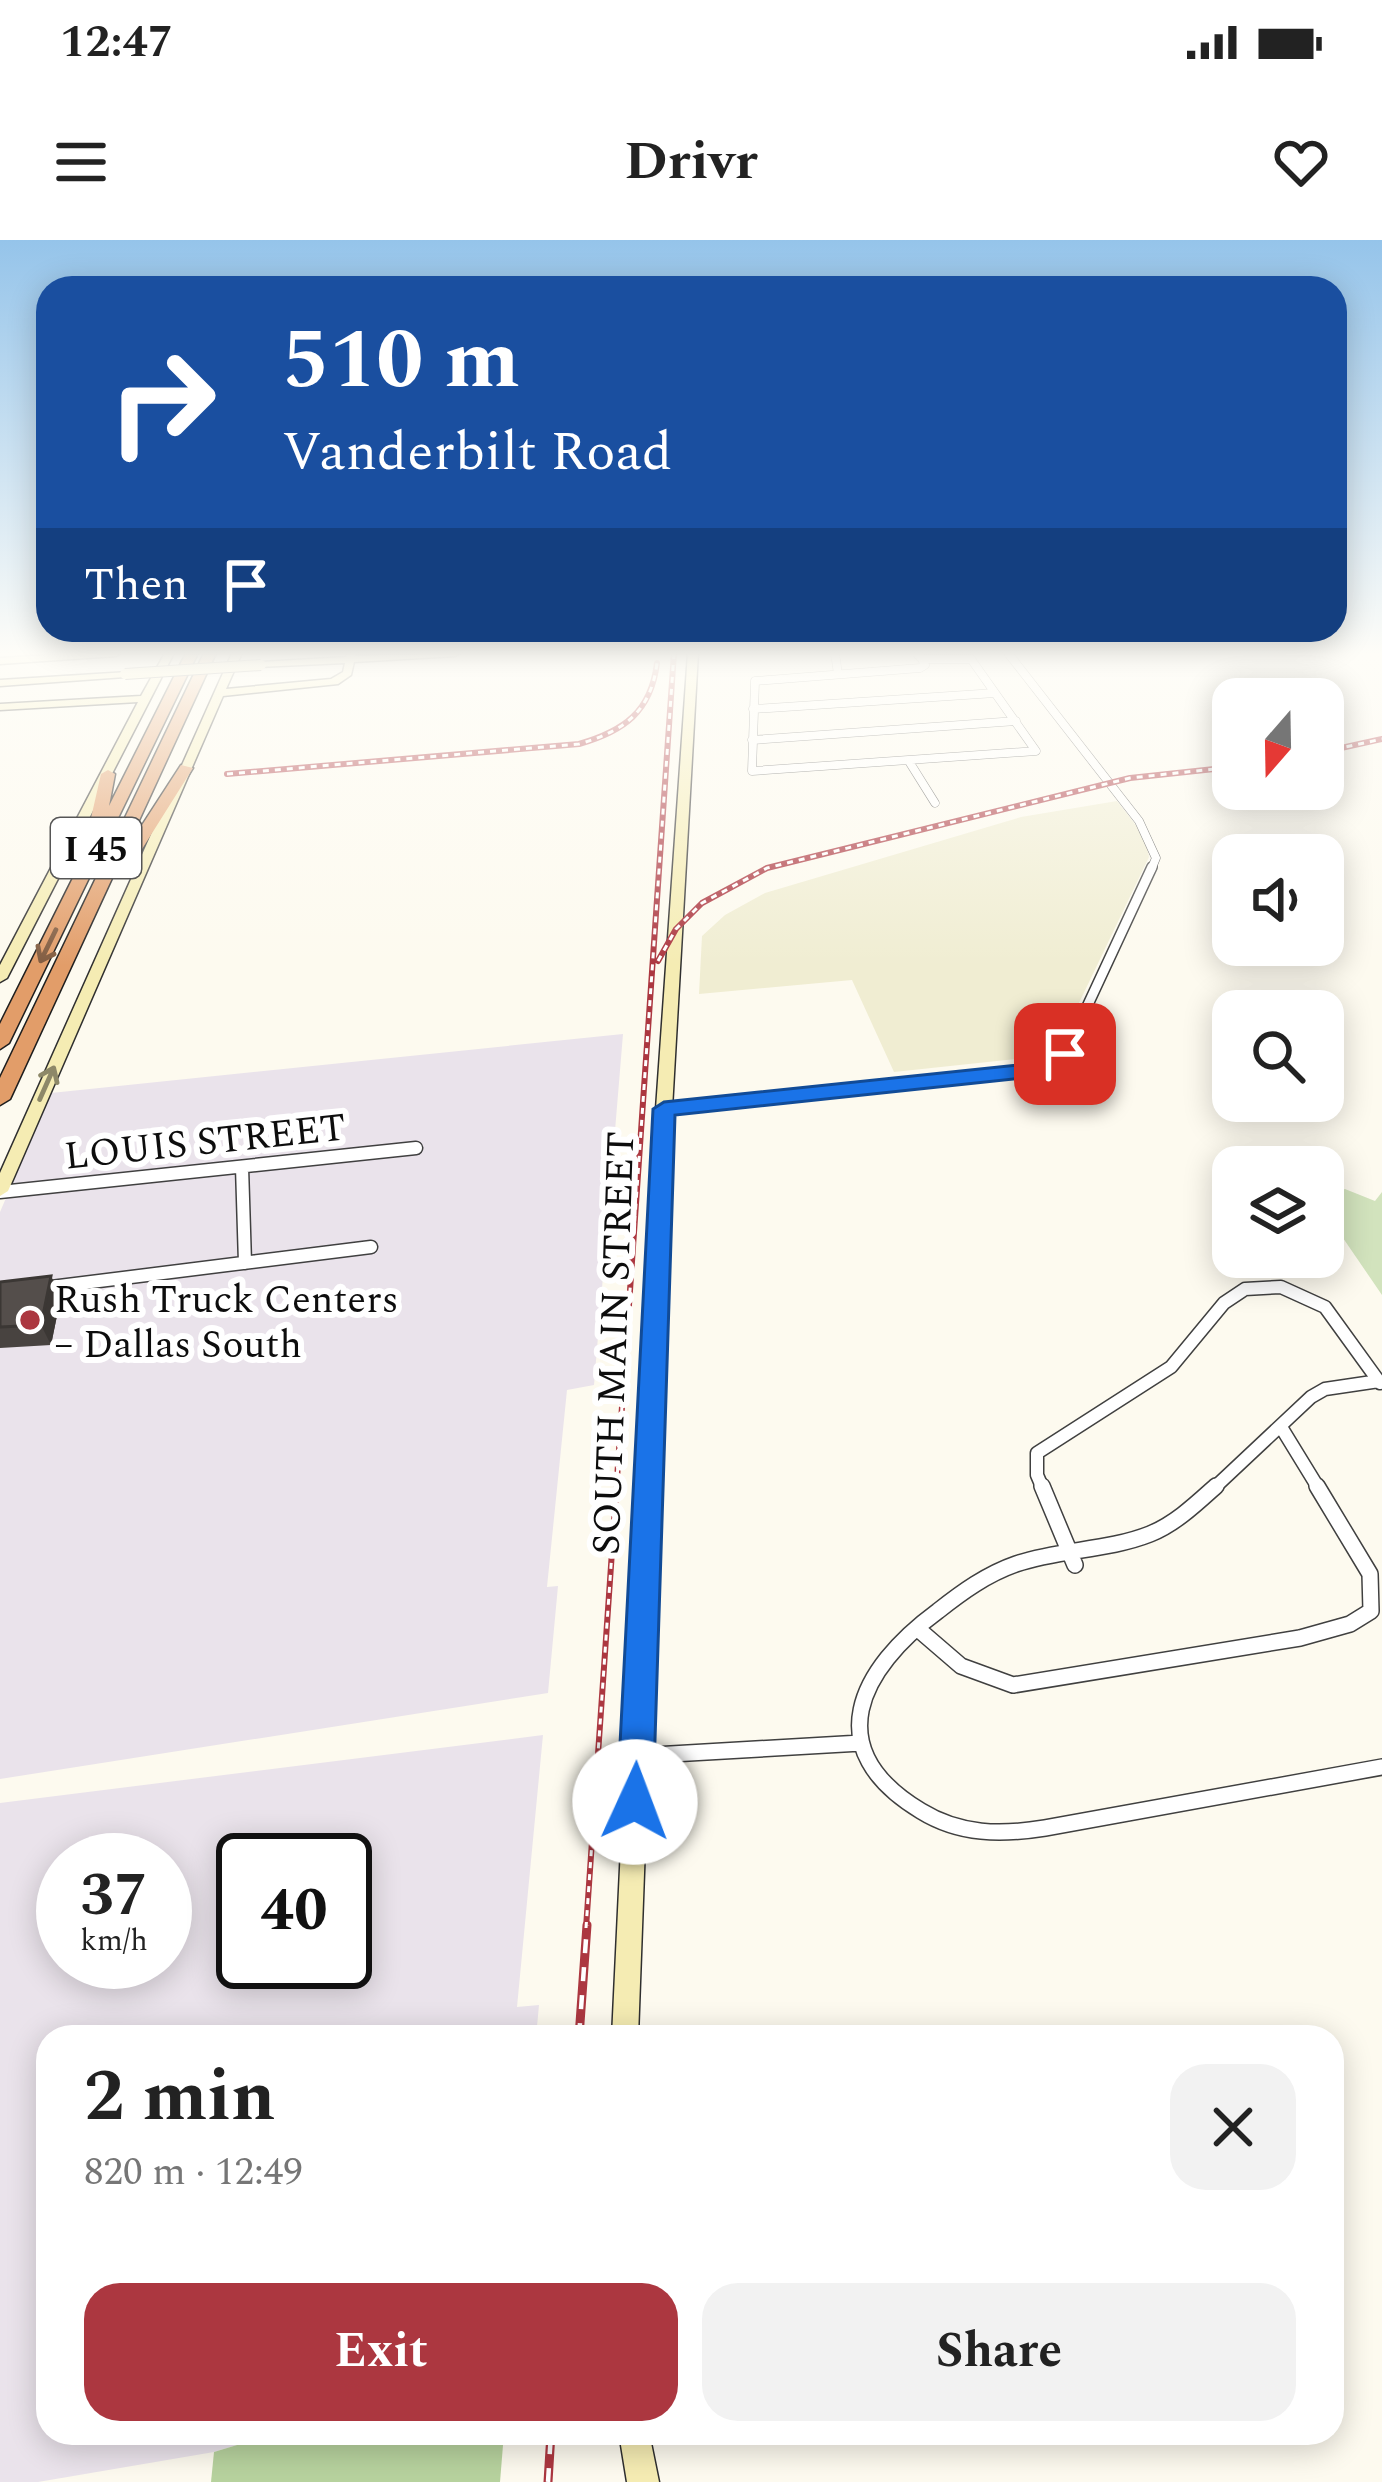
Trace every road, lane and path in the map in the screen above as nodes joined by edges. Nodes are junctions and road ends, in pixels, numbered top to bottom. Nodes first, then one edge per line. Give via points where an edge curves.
1 (116, 758) edge
2 (140, 758) edge
3 (160, 758) edge
4 (191, 758) edge
5 (686, 758) edge
6 (753, 758) edge
7 (966, 758) edge
8 (1090, 758) edge
9 (910, 763) junction
10 (186, 768) junction
11 (108, 774) junction
12 (935, 803) dead end
13 (83, 874) junction
14 (93, 901) junction
15 (2, 970) edge
16 (0, 1042) edge
17 (0, 1099) edge
18 (664, 1109) junction
19 (416, 1148) dead end
20 (242, 1167) junction
21 (0, 1191) edge
22 (371, 1247) dead end
23 (245, 1262) junction
24 (22, 1291) edge
25 (1380, 1383) edge
26 (1281, 1427) junction
27 (1066, 1550) junction
28 (1075, 1565) dead end
29 (918, 1629) junction
30 (861, 1743) junction
31 (637, 1756) junction
32 (1382, 1767) edge
33 (626, 2025) edge
34 (636, 2445) edge
35 (644, 2482) edge

1 - 11 main road
2 - 13 highway, I 45
3 - 14 highway, I 45
4 - 10 main road
5 - 18 main road, SOUTH MAIN STREET
6 - 9 street via 754,773
7 - 9 street
8 - 18 street via 1139,821 1156,858 1065,1054 1042,1069
9 - 12 street
10 - 14 highway via 107,892
21 -> 10 main road
11 - 13 highway
11 - 15 main road
13 -> 16 highway, I 45
14 - 17 highway, I 45
18 - 31 main road, SOUTH MAIN STREET
19 - 20 street, LOUIS STREET
20 - 21 street, LOUIS STREET
20 - 23 street
22 - 23 street
23 - 24 street
25 - 26 street via 1325,1389
25 - 27 street via 1314,1299 1281,1287 1233,1295 1171,1367 1037,1453 1037,1475
26 - 27 street via 1162,1528
26 - 29 street via 1370,1574 1371,1611 1350,1624 1013,1685 977,1676
27 - 28 street
27 - 29 street via 1007,1565
29 - 30 street via 873,1672 860,1707
30 - 31 street
30 - 32 street via 906,1802 956,1828 1001,1833
31 - 33 main road, SOUTH MAIN STREET
34 - 35 main road

